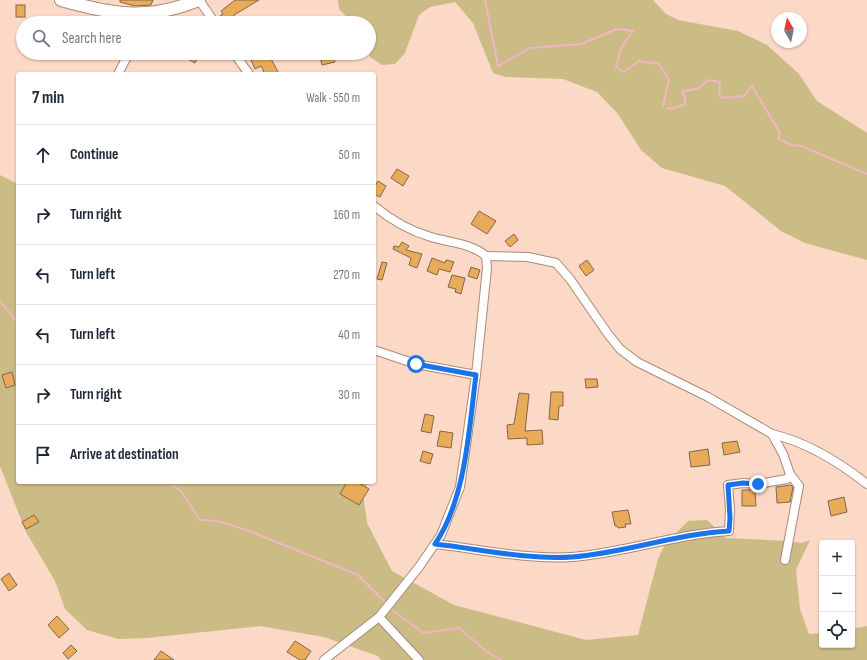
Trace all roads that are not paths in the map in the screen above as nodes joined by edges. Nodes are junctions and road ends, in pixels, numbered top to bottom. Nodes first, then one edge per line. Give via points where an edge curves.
1 (61, 0) edge
2 (199, 0) edge
3 (127, 16) edge
4 (153, 16) edge
5 (211, 16) edge
6 (125, 60) edge
7 (239, 60) edge
8 (119, 72) edge
9 (248, 72) edge
10 (376, 207) edge
11 (486, 256) junction
12 (376, 351) edge
13 (476, 375) junction
14 (772, 434) junction
15 (790, 474) junction
16 (867, 484) edge
17 (435, 544) junction
18 (786, 560) dead end
19 (379, 616) junction
20 (324, 660) edge
21 (419, 660) edge

1 - 3 street
2 - 4 street
2 - 5 street
6 - 8 street
7 - 9 street
10 - 11 street via 402,226 479,250
11 - 13 street
11 - 14 street via 528,257 556,262 620,349 637,362 708,397
12 - 13 street via 416,364
13 - 17 street via 460,487
14 - 15 street
14 - 16 street via 788,438 818,452
15 - 17 street via 787,480 728,485 729,531 705,532 620,551 573,557 546,557
15 - 18 street via 800,486
17 - 19 street
19 - 20 street
19 - 21 street

